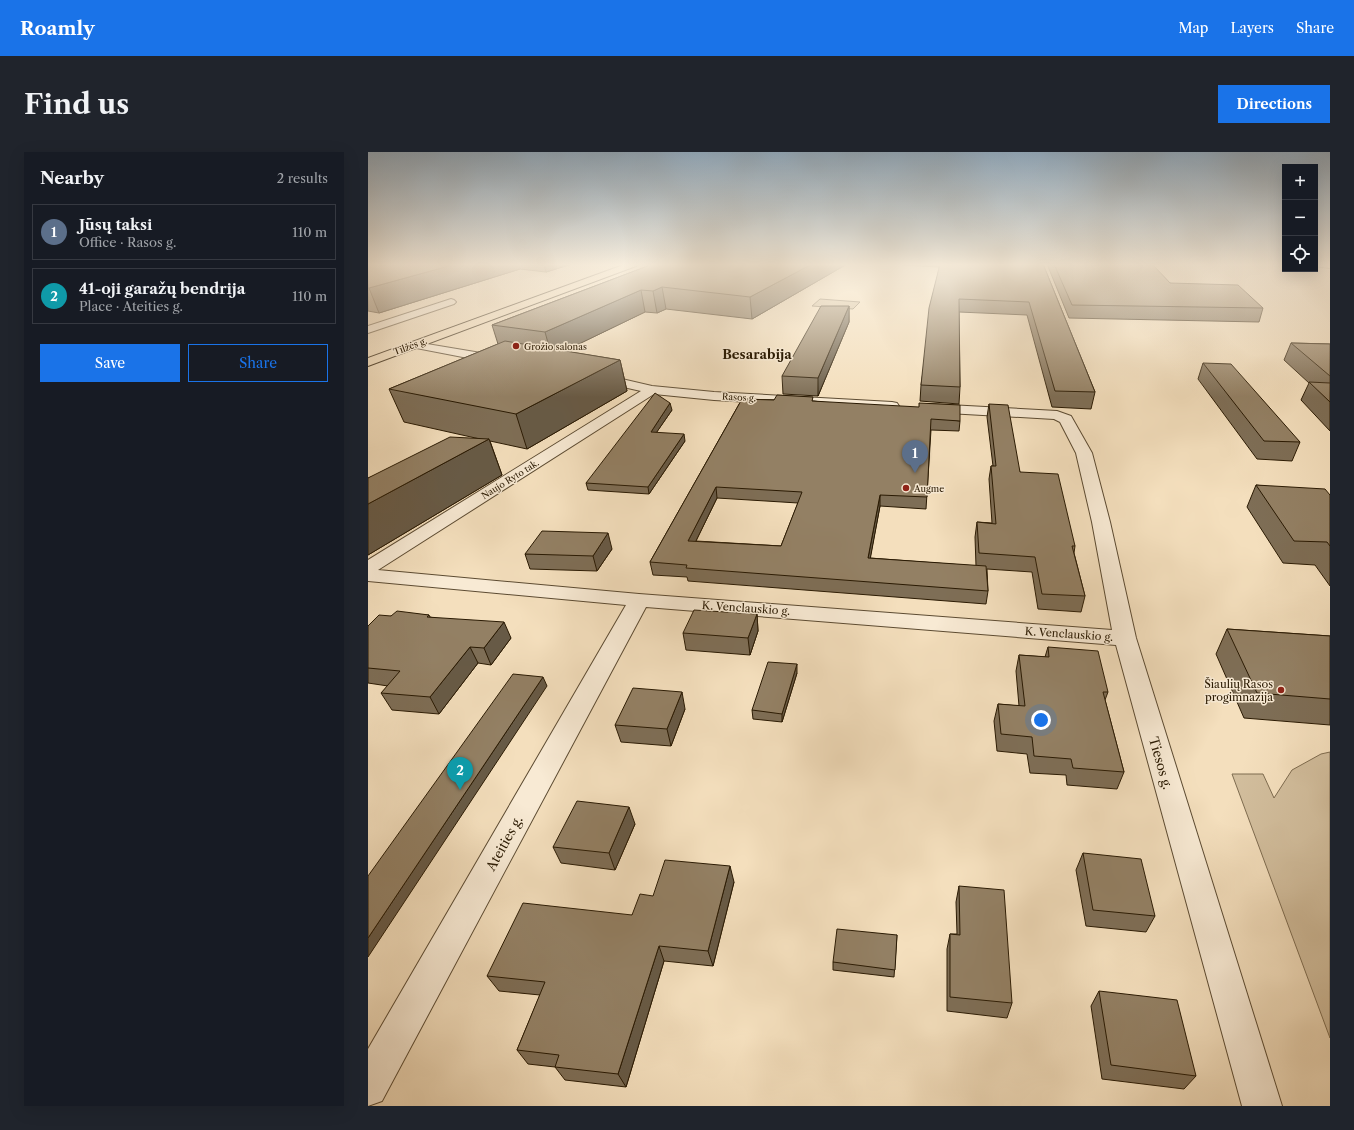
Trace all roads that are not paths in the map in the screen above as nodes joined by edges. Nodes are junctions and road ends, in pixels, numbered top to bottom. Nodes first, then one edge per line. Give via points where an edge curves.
1 (431, 309) edge
2 (513, 309) edge
3 (371, 328) edge
4 (415, 345) junction
5 (368, 362) edge
6 (511, 362) edge
7 (588, 375) edge
8 (652, 390) junction
9 (904, 406) edge
10 (919, 407) edge
11 (368, 568) edge
12 (368, 575) edge
13 (639, 600) junction
14 (1125, 638) junction
15 (368, 1087) edge
16 (1262, 1106) edge

1 - 3 street
2 - 4 highway, Tilžės g.
4 - 5 highway, Tilžės g.
4 - 6 street
7 - 8 street, Rasos g.
8 - 9 street, Rasos g. via 714,396
8 - 11 street, Naujo Ryto tak.
10 - 14 street, Tiesos g. via 1052,414 1066,419 1084,453
12 - 13 street, K. Venclauskio g.
13 - 14 street, K. Venclauskio g.
13 - 15 street, Ateities g.
14 - 16 street, Tiesos g.

